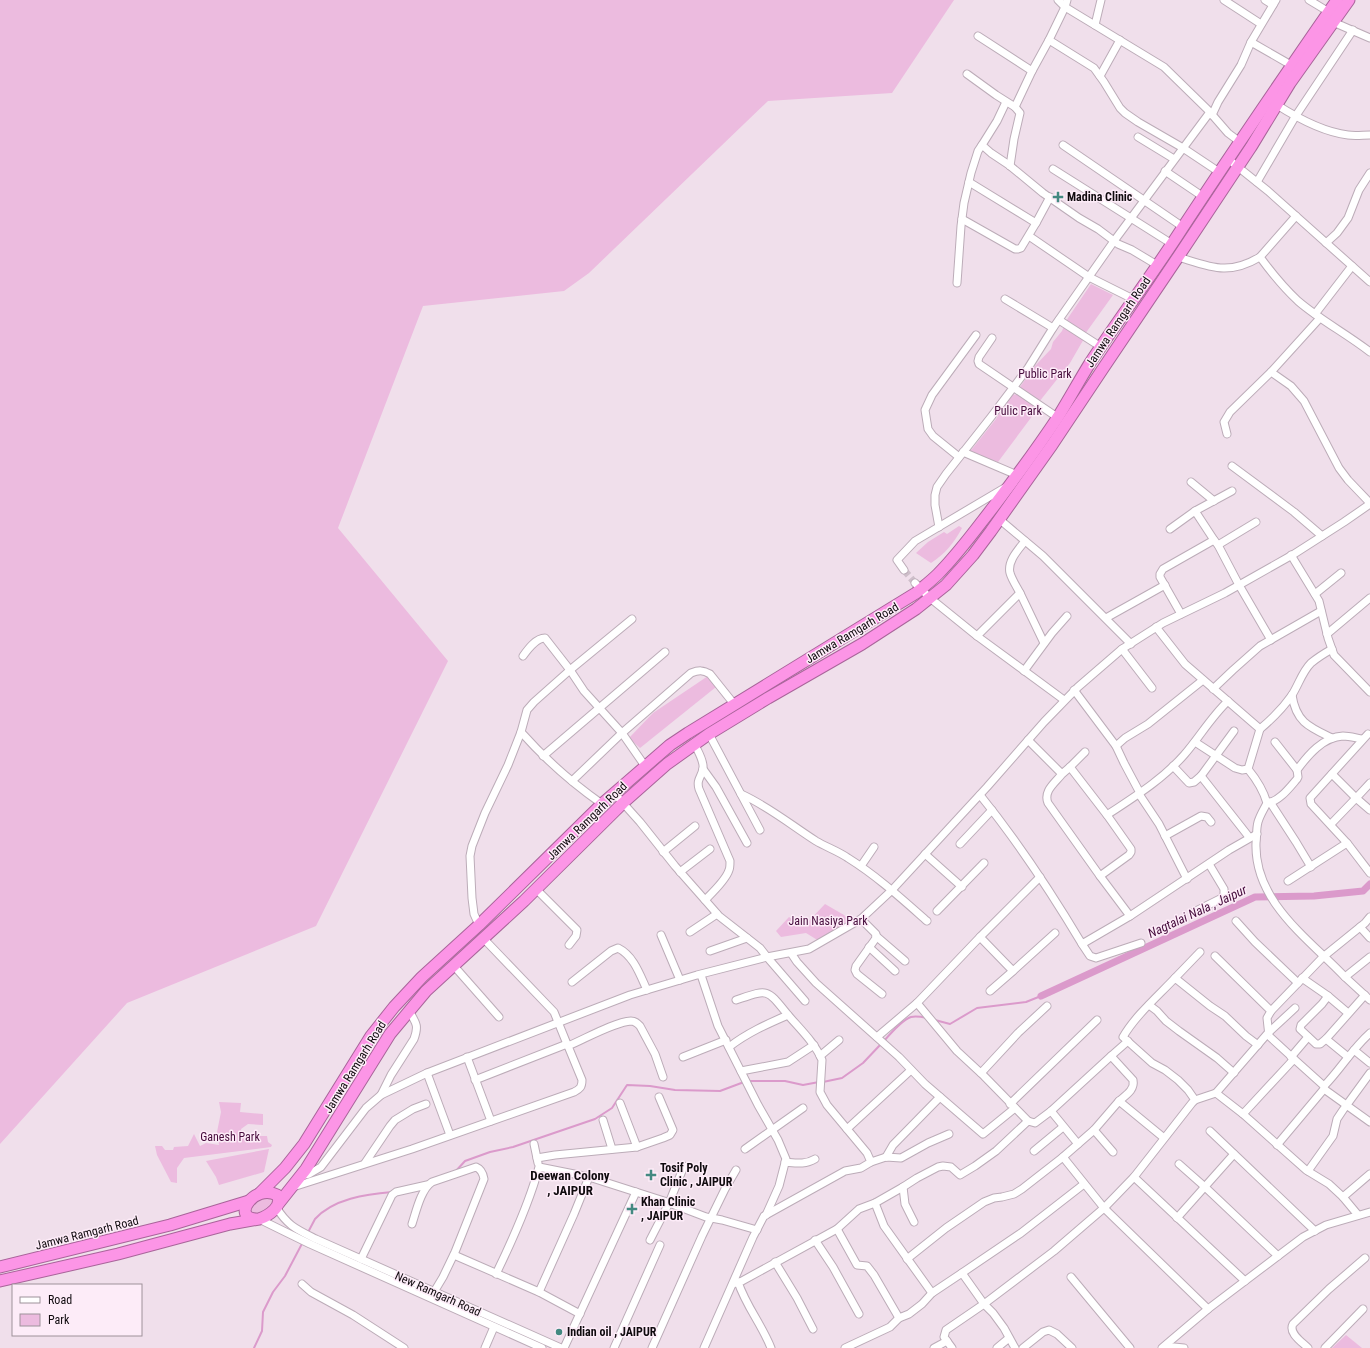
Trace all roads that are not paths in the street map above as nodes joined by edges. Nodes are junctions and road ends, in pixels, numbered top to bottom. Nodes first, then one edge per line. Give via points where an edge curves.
1 (1058, 0) edge
2 (1101, 0) edge
3 (1224, 0) edge
4 (1265, 0) edge
5 (1309, 0) edge
6 (1337, 0) edge
7 (1349, 0) edge
8 (1275, 3) edge
9 (1066, 4) edge
10 (1331, 17) junction
11 (1261, 24) junction
12 (1095, 25) junction
13 (1353, 30) junction
14 (978, 36) dead end
15 (1370, 38) edge
16 (1049, 40) junction
17 (1120, 40) junction
18 (1251, 42) junction
19 (1292, 65) junction
20 (1032, 71) junction
21 (967, 74) dead end
22 (1100, 76) junction
23 (1006, 102) junction
24 (1277, 105) junction
25 (1015, 107) junction
26 (1211, 113) junction
27 (1295, 117) junction
28 (1370, 135) edge
29 (1138, 137) dead end
30 (1240, 142) junction
31 (982, 145) junction
32 (1063, 145) dead end
33 (1183, 148) junction
34 (1174, 159) junction
35 (1228, 159) junction
36 (1010, 166) junction
37 (1238, 166) junction
38 (1053, 169) dead end
39 (1165, 171) junction
40 (1219, 172) junction
41 (1370, 173) edge
42 (969, 182) junction
43 (1257, 182) junction
44 (1202, 196) junction
45 (1050, 197) junction
46 (1143, 200) junction
47 (1296, 216) junction
48 (1130, 218) junction
49 (962, 219) junction
50 (1036, 223) junction
51 (1184, 227) junction
52 (1028, 236) junction
53 (1114, 241) junction
54 (1326, 243) junction
55 (1172, 244) junction
56 (1178, 257) junction
57 (1260, 257) junction
58 (1157, 265) junction
59 (1352, 266) junction
60 (1089, 277) junction
61 (1370, 282) edge
62 (957, 283) dead end
63 (1005, 299) dead end
64 (1133, 300) junction
65 (1317, 316) junction
66 (1058, 320) junction
67 (1053, 328) junction
68 (976, 334) dead end
69 (992, 338) dead end
70 (1101, 347) junction
71 (1370, 352) edge
72 (1271, 372) junction
73 (1013, 387) junction
74 (1058, 417) junction
75 (1227, 434) dead end
76 (961, 455) junction
77 (1232, 466) dead end
78 (1014, 480) junction
79 (1190, 482) dead end
80 (1232, 491) dead end
81 (1214, 501) junction
82 (1370, 503) edge
83 (1195, 511) junction
84 (999, 519) junction
85 (1256, 522) dead end
86 (939, 526) junction
87 (1170, 530) dead end
88 (1322, 536) junction
89 (1025, 541) junction
90 (1216, 543) junction
91 (1291, 555) junction
92 (904, 570) tunnel mouth
93 (1341, 572) dead end
94 (1239, 585) junction
95 (918, 586) junction
96 (1165, 586) junction
97 (1020, 593) junction
98 (1314, 594) junction
99 (930, 598) junction
100 (1370, 598) edge
101 (1321, 611) junction
102 (1182, 614) junction
103 (1067, 616) dead end
104 (1106, 618) junction
105 (632, 619) dead end
106 (1156, 627) junction
107 (1327, 634) junction
108 (978, 636) junction
109 (1272, 640) junction
110 (1044, 643) junction
111 (1131, 644) junction
112 (1122, 649) junction
113 (1332, 649) junction
114 (665, 652) dead end
115 (523, 656) dead end
116 (570, 670) junction
117 (1024, 671) junction
118 (1203, 680) junction
119 (1152, 688) dead end
120 (1213, 689) junction
121 (1074, 690) junction
122 (1370, 692) edge
123 (1292, 695) junction
124 (1064, 700) junction
125 (1228, 701) junction
126 (734, 704) junction
127 (599, 708) junction
128 (1260, 729) junction
129 (1234, 731) dead end
130 (521, 732) junction
131 (622, 733) junction
132 (1369, 733) edge
133 (709, 734) junction
134 (1332, 738) junction
135 (1362, 739) junction
136 (1028, 740) junction
137 (1195, 742) junction
138 (1275, 742) dead end
139 (694, 743) junction
140 (1116, 746) junction
141 (1085, 752) dead end
142 (543, 756) junction
143 (1217, 756) junction
144 (645, 766) junction
145 (1173, 766) junction
146 (1070, 767) junction
147 (703, 769) junction
148 (1248, 769) junction
149 (1297, 770) junction
150 (1062, 774) junction
151 (1332, 774) junction
152 (1201, 776) junction
153 (572, 781) junction
154 (1370, 783) edge
155 (614, 793) junction
156 (1140, 793) junction
157 (741, 794) junction
158 (980, 795) junction
159 (1356, 798) junction
160 (1269, 802) junction
161 (623, 803) junction
162 (602, 804) junction
163 (992, 810) junction
164 (1370, 810) edge
165 (1107, 815) junction
166 (1211, 822) dead end
167 (1331, 824) junction
168 (696, 826) dead end
169 (760, 830) dead end
170 (1257, 834) junction
171 (1165, 836) junction
172 (1249, 837) junction
173 (747, 843) dead end
174 (1347, 843) junction
175 (960, 844) dead end
176 (874, 847) dead end
177 (710, 849) dead end
178 (663, 852) junction
179 (925, 854) junction
180 (984, 863) dead end
181 (1209, 864) junction
182 (861, 866) junction
183 (1310, 868) junction
184 (680, 872) junction
185 (1370, 873) edge
186 (1100, 876) junction
187 (1040, 877) junction
188 (1187, 879) junction
189 (1288, 881) dead end
190 (962, 887) junction
191 (536, 889) junction
192 (892, 890) junction
193 (705, 900) junction
194 (937, 911) dead end
195 (1194, 912) dead end
196 (717, 914) junction
197 (1130, 916) junction
198 (1370, 917) edge
199 (860, 920) junction
200 (927, 921) dead end
201 (1236, 921) dead end
202 (479, 925) junction
203 (1360, 927) junction
204 (690, 932) dead end
205 (1055, 933) dead end
206 (661, 935) dead end
207 (876, 936) junction
208 (980, 937) junction
209 (484, 938) junction
210 (747, 938) junction
211 (1370, 938) edge
212 (1141, 943) dead end
213 (1082, 944) junction
214 (569, 945) dead end
215 (869, 947) junction
216 (710, 951) dead end
217 (1200, 952) dead end
218 (791, 953) junction
219 (1215, 956) dead end
220 (767, 957) junction
221 (1323, 957) junction
222 (1369, 961) edge
223 (905, 962) dead end
224 (454, 966) junction
225 (895, 971) dead end
226 (1013, 971) junction
227 (700, 975) junction
228 (1345, 977) junction
229 (1175, 978) junction
230 (680, 980) junction
231 (1300, 981) junction
232 (572, 982) dead end
233 (647, 990) junction
234 (990, 991) dead end
235 (882, 994) dead end
236 (1328, 996) junction
237 (1367, 998) edge
238 (736, 1000) dead end
239 (805, 1001) dead end
240 (917, 1003) junction
241 (1149, 1005) junction
242 (1047, 1006) dead end
243 (1295, 1008) dead end
244 (409, 1011) junction
245 (1271, 1011) junction
246 (1348, 1013) junction
247 (788, 1015) junction
248 (499, 1017) dead end
249 (1097, 1020) dead end
250 (559, 1023) junction
251 (1268, 1033) junction
252 (1370, 1033) edge
253 (1308, 1037) junction
254 (1326, 1039) junction
255 (839, 1040) dead end
256 (880, 1040) junction
257 (1128, 1041) junction
258 (727, 1044) junction
259 (568, 1045) junction
260 (814, 1045) junction
261 (1258, 1045) junction
262 (1354, 1050) junction
263 (820, 1056) junction
264 (1111, 1056) junction
265 (467, 1057) junction
266 (684, 1057) dead end
267 (1348, 1057) junction
268 (1292, 1058) junction
269 (1370, 1063) edge
270 (911, 1070) junction
271 (742, 1072) junction
272 (427, 1073) junction
273 (981, 1073) junction
274 (1234, 1073) junction
275 (1370, 1073) edge
276 (663, 1077) dead end
277 (475, 1080) junction
278 (1324, 1088) junction
279 (1216, 1093) junction
280 (382, 1095) junction
281 (659, 1097) dead end
282 (940, 1097) junction
283 (1196, 1100) junction
284 (1119, 1102) junction
285 (620, 1103) dead end
286 (426, 1104) dead end
287 (1347, 1105) junction
288 (1013, 1106) junction
289 (803, 1108) dead end
290 (1051, 1111) junction
291 (1243, 1114) junction
292 (603, 1120) dead end
293 (491, 1121) junction
294 (1028, 1121) junction
295 (1370, 1122) edge
296 (1063, 1126) junction
297 (847, 1128) junction
298 (1094, 1130) junction
299 (772, 1131) junction
300 (1210, 1131) dead end
301 (948, 1134) dead end
302 (450, 1135) junction
303 (1164, 1138) junction
304 (534, 1144) dead end
305 (1078, 1144) junction
306 (1277, 1145) junction
307 (638, 1148) junction
308 (612, 1149) junction
309 (745, 1149) dead end
310 (1034, 1151) dead end
311 (1114, 1152) dead end
312 (1234, 1154) junction
313 (886, 1157) junction
314 (537, 1158) junction
315 (1063, 1158) junction
316 (815, 1159) dead end
317 (785, 1162) junction
318 (871, 1162) junction
319 (365, 1163) junction
320 (1179, 1164) dead end
321 (684, 1166) dead end
322 (539, 1167) junction
323 (736, 1170) dead end
324 (1308, 1171) junction
325 (1370, 1174) edge
326 (301, 1176) junction
327 (589, 1177) junction
328 (1134, 1177) junction
329 (1084, 1184) junction
330 (428, 1185) junction
331 (1205, 1187) junction
332 (291, 1188) junction
333 (903, 1188) junction
334 (636, 1192) junction
335 (260, 1193) junction
336 (1343, 1197) junction
337 (249, 1201) junction
338 (669, 1203) junction
339 (875, 1203) junction
340 (278, 1205) junction
341 (1104, 1208) junction
342 (1370, 1212) edge
343 (766, 1215) junction
344 (1358, 1215) junction
345 (712, 1218) junction
346 (1177, 1218) junction
347 (258, 1219) junction
348 (914, 1222) dead end
349 (412, 1224) dead end
350 (837, 1229) junction
351 (291, 1230) junction
352 (757, 1230) junction
353 (1315, 1231) junction
354 (650, 1240) dead end
355 (816, 1240) junction
356 (313, 1241) junction
357 (660, 1245) dead end
358 (454, 1255) junction
359 (1278, 1256) junction
360 (1364, 1258) dead end
361 (907, 1259) junction
362 (361, 1260) junction
363 (775, 1262) junction
364 (0, 1268) edge
365 (962, 1273) junction
366 (496, 1274) junction
367 (1071, 1277) dead end
368 (1245, 1280) junction
369 (0, 1281) edge
370 (736, 1283) junction
371 (302, 1284) dead end
372 (434, 1292) junction
373 (539, 1292) junction
374 (932, 1293) junction
375 (984, 1304) junction
376 (1208, 1309) junction
377 (1363, 1309) dead end
378 (580, 1314) junction
379 (859, 1314) dead end
380 (899, 1318) junction
381 (494, 1327) junction
382 (813, 1329) dead end
383 (1009, 1338) junction
384 (947, 1341) junction
385 (858, 1346) edge
386 (404, 1348) edge
387 (485, 1348) edge
388 (542, 1348) edge
389 (561, 1348) edge
390 (614, 1348) edge
391 (652, 1348) edge
392 (704, 1348) edge
393 (771, 1348) edge
394 (845, 1348) edge
395 (934, 1348) edge
396 (952, 1348) edge
397 (997, 1348) edge
398 (1015, 1348) edge
399 (1023, 1348) edge
400 (1072, 1348) edge
401 (1130, 1348) edge
402 (1162, 1348) edge
403 (1170, 1348) edge
404 (1184, 1348) edge
405 (1308, 1348) edge
406 (1325, 1348) edge

1 - 9 street
2 - 12 street
3 - 11 street
4 - 8 street
5 - 10 street
6 - 10 highway, Jamwa Ramgarh Road
7 - 10 highway, Jamwa Ramgarh Road
8 - 11 street
9 - 12 street
9 - 16 street
10 - 13 street
10 - 19 highway, Jamwa Ramgarh Road
10 - 24 highway, Jamwa Ramgarh Road
11 - 18 street
12 - 17 street
13 - 15 street
13 - 27 street
14 - 20 street
16 - 20 street
16 - 22 street via 1094,68
17 - 22 street
17 - 26 street via 1164,67
18 - 19 street
18 - 26 street via 1241,65
19 - 30 highway, Jamwa Ramgarh Road
20 - 25 street
21 - 23 street
22 - 33 street via 1120,108 1138,122
23 - 25 street
23 - 31 street
24 - 27 street
24 - 37 highway, Jamwa Ramgarh Road
25 - 36 street via 1020,118
26 - 30 street via 1228,133
26 - 33 street
27 - 28 street via 1349,136
27 - 43 street
29 - 34 street
30 - 35 highway, Jamwa Ramgarh Road
31 - 36 street
31 - 42 street
32 - 46 street
33 - 34 street
33 - 40 street
34 - 39 street
35 - 37 street
35 - 40 highway, Jamwa Ramgarh Road
36 - 45 street
37 - 43 street
37 - 56 highway, Jamwa Ramgarh Road
38 - 48 street
39 - 44 street
39 - 46 street
40 - 44 highway, Jamwa Ramgarh Road
41 - 54 street via 1359,190 1348,218
42 - 49 street
42 - 50 street
43 - 47 street
44 - 51 highway, Jamwa Ramgarh Road
45 - 50 street
45 - 53 street
46 - 48 street
46 - 51 street
47 - 54 street
47 - 57 street
48 - 53 street
48 - 55 street
49 - 52 street via 1015,249 1021,248
49 - 62 street
50 - 52 street
51 - 55 highway, Jamwa Ramgarh Road
52 - 60 street
53 - 58 street
53 - 60 street
54 - 59 street
55 - 58 highway, Jamwa Ramgarh Road
56 - 57 street via 1225,269 1237,268
56 - 84 highway, Jamwa Ramgarh Road via 1052,445
57 - 65 street via 1278,281
58 - 64 highway, Jamwa Ramgarh Road
59 - 61 street
59 - 65 street
60 - 64 street
60 - 66 street
63 - 67 street
64 - 70 highway, Jamwa Ramgarh Road
65 - 71 street
65 - 72 street
66 - 67 street
66 - 70 street
67 - 73 street
68 - 76 street via 932,395 925,410 928,429 932,436
69 - 73 street via 979,357 979,364
70 - 74 highway, Jamwa Ramgarh Road
72 - 75 street via 1230,412 1224,422
72 - 82 street via 1291,386 1304,401 1339,468
73 - 74 street
73 - 76 street
74 - 78 highway, Jamwa Ramgarh Road
76 - 78 street
76 - 86 street via 937,487 935,505
77 - 88 street
78 - 86 street
78 - 95 highway, Jamwa Ramgarh Road via 937,575
79 - 81 street
80 - 81 street
81 - 83 street
82 - 88 street
83 - 87 street
83 - 90 street
84 - 89 street
84 - 99 highway, Jamwa Ramgarh Road via 961,569
85 - 90 street
86 - 92 street via 915,541 897,560
88 - 91 street
89 - 97 street via 1010,567 1010,573
89 - 104 street
90 - 94 street
90 - 96 street via 1164,569 1160,577
91 - 94 street
91 - 98 street
93 - 98 street
94 - 102 street
94 - 109 street
95 - 99 street
95 - 126 highway, Jamwa Ramgarh Road via 896,605
96 - 102 street
96 - 104 street
97 - 108 street
97 - 110 street
98 - 101 street
99 - 108 street
99 - 133 highway, Jamwa Ramgarh Road via 862,644
100 - 107 street
101 - 107 street
101 - 109 street
102 - 106 street
103 - 110 street
104 - 111 street
105 - 116 street
106 - 111 street
106 - 118 street via 1185,664
107 - 113 street
108 - 117 street
109 - 120 street via 1260,646
110 - 117 street
111 - 112 street
112 - 119 street
112 - 121 street
113 - 122 street via 1334,655
113 - 123 street via 1303,673
114 - 127 street
115 - 116 street via 538,640 545,638
116 - 127 street
116 - 130 street via 527,710
117 - 124 street
118 - 120 street
118 - 140 street
120 - 125 street
121 - 124 street
121 - 140 street
123 - 128 street
123 - 134 street via 1293,704 1302,720 1311,728
124 - 136 street
125 - 128 street
125 - 137 street via 1218,710
126 - 131 street via 714,678 698,670
126 - 144 highway, Jamwa Ramgarh Road via 688,732
127 - 131 street
127 - 142 street
128 - 148 street
129 - 143 street
130 - 142 street
130 - 202 street via 472,846 472,898 474,914
131 - 144 street
131 - 153 street
132 - 135 street
133 - 139 highway, Jamwa Ramgarh Road
133 - 157 street
134 - 135 street via 1345,736
134 - 149 street via 1317,748
135 - 151 street
136 - 150 street
136 - 158 street
137 - 143 street
137 - 145 street
138 - 149 street
139 - 147 street
139 - 161 highway, Jamwa Ramgarh Road
140 - 156 street
141 - 146 street
142 - 153 street
143 - 148 street via 1238,770
143 - 152 street
144 - 155 highway, Jamwa Ramgarh Road
145 - 152 street via 1189,783
145 - 156 street via 1157,782
146 - 150 street
146 - 165 street
147 - 173 street
147 - 193 street via 698,783 730,861 730,870
148 - 160 street
149 - 160 street via 1297,779 1282,794
150 - 186 street via 1048,791 1046,798
151 - 159 street
151 - 167 street via 1312,795 1310,801
152 - 172 street
153 - 162 street
154 - 159 street
155 - 161 street
155 - 162 highway, Jamwa Ramgarh Road
156 - 165 street
156 - 171 street
157 - 169 street
157 - 182 street
158 - 163 street
158 - 179 street
159 - 164 street
159 - 167 street
160 - 170 street via 1257,824
160 - 183 street
161 - 178 street
161 - 191 highway, Jamwa Ramgarh Road
162 - 202 highway, Jamwa Ramgarh Road
163 - 175 street
163 - 187 street
165 - 186 street via 1131,852
166 - 171 street via 1207,817 1201,816
167 - 174 street
168 - 178 street
170 - 172 street
170 - 221 street via 1257,864 1265,886 1285,917
171 - 188 street
172 - 181 street
174 - 183 street
174 - 185 street
176 - 182 street
177 - 184 street
178 - 184 street
179 - 190 street
179 - 192 street
180 - 190 street
181 - 188 street
181 - 195 street via 1224,889 1224,895
182 - 192 street
183 - 189 street
184 - 193 street
186 - 197 street
187 - 208 street
187 - 213 street
188 - 197 street
190 - 194 street
191 - 209 highway, Jamwa Ramgarh Road
191 - 214 street via 577,930
192 - 199 street
192 - 200 street
193 - 196 street
196 - 204 street
196 - 210 street
197 - 213 street
198 - 203 street
199 - 207 street
199 - 218 street via 809,949
201 - 231 street
202 - 335 highway, Jamwa Ramgarh Road via 422,977 381,1022 304,1144
203 - 211 street
203 - 221 street
205 - 226 street
206 - 230 street
207 - 215 street via 876,940
207 - 223 street
208 - 226 street
208 - 240 street
209 - 224 highway, Jamwa Ramgarh Road
209 - 250 street via 554,1012
210 - 216 street
210 - 220 street
212 - 213 street via 1096,958 1090,956
215 - 225 street
215 - 235 street via 855,970
217 - 229 street
218 - 220 street
218 - 256 street via 816,983
219 - 245 street
220 - 227 street
220 - 239 street
221 - 228 street
221 - 231 street
222 - 228 street
224 - 244 highway, Jamwa Ramgarh Road via 426,991
224 - 248 street
226 - 234 street
227 - 230 street
227 - 258 street
228 - 237 street
229 - 241 street
229 - 261 street
230 - 233 street
231 - 236 street
231 - 245 street
232 - 233 street via 618,948 635,964
233 - 250 street
236 - 246 street
236 - 253 street via 1300,1028
237 - 246 street
238 - 247 street via 759,992 768,993
240 - 256 street
240 - 273 street via 957,1051
241 - 257 street via 1127,1030 1123,1037
241 - 274 street via 1178,1031
242 - 273 street
243 - 251 street
244 - 280 street via 417,1025 417,1032
244 - 326 highway, Jamwa Ramgarh Road via 390,1034
245 - 251 street via 1267,1018
246 - 254 street
247 - 258 street
247 - 260 street
249 - 288 street
250 - 259 street
250 - 265 street
251 - 261 street
251 - 268 street
252 - 262 street
253 - 254 street via 1316,1044
253 - 268 street
254 - 267 street
255 - 263 street
256 - 270 street
257 - 264 street
257 - 283 street via 1152,1063 1178,1080
258 - 266 street
258 - 271 street
259 - 276 street via 617,1025 636,1022 655,1054
259 - 277 street
259 - 293 street via 582,1080 580,1089
260 - 263 street
260 - 271 street via 788,1062
261 - 274 street
262 - 267 street
262 - 269 street
263 - 297 street via 820,1092 827,1105
264 - 284 street via 1134,1084
264 - 290 street
265 - 272 street
265 - 277 street
267 - 278 street
268 - 278 street
268 - 291 street
270 - 282 street
270 - 297 street
271 - 299 street
272 - 280 street
272 - 302 street
273 - 288 street
274 - 279 street
275 - 287 street
277 - 293 street
278 - 287 street
278 - 306 street
279 - 283 street
279 - 291 street
280 - 326 street via 366,1108 321,1167
281 - 307 street via 672,1133
282 - 288 street via 983,1134
282 - 313 street via 893,1145
283 - 303 street
284 - 298 street
284 - 303 street
285 - 307 street
286 - 319 street via 395,1120
287 - 295 street
287 - 324 street via 1337,1119 1333,1136
288 - 294 street
289 - 299 street
290 - 294 street via 1035,1123
290 - 296 street
291 - 306 street
292 - 308 street
293 - 302 street
294 - 333 street via 996,1151 975,1166 960,1174 950,1167 938,1167
296 - 305 street
296 - 310 street
297 - 318 street
298 - 305 street
298 - 311 street
299 - 309 street
299 - 317 street via 786,1159
300 - 312 street
301 - 313 street via 901,1158
302 - 319 street
303 - 328 street
304 - 314 street
305 - 315 street
306 - 324 street
307 - 308 street
308 - 314 street
312 - 331 street
312 - 353 street
313 - 318 street
314 - 322 street
315 - 329 street
315 - 361 street via 1014,1194 980,1204
316 - 317 street via 803,1164
317 - 343 street via 779,1186
318 - 343 street via 861,1168 845,1172
319 - 332 street
320 - 331 street
321 - 338 street
322 - 327 street
322 - 366 street via 519,1224
323 - 345 street
324 - 336 street via 1329,1184
325 - 336 street
326 - 332 highway, Jamwa Ramgarh Road
327 - 334 street
327 - 373 street
328 - 341 street
328 - 346 street
329 - 341 street
329 - 365 street via 1021,1234
330 - 349 street
330 - 358 street via 476,1167 482,1173 484,1179
330 - 362 street via 392,1195
331 - 346 street
331 - 359 street
332 - 340 highway, Jamwa Ramgarh Road
333 - 339 street
333 - 348 street via 905,1204
334 - 338 street
334 - 378 street
335 - 337 highway
335 - 340 highway via 270,1192 278,1195
336 - 344 street
337 - 347 highway via 246,1214
337 - 364 highway, Jamwa Ramgarh Road via 170,1225
338 - 345 street
338 - 354 street
339 - 350 street via 859,1210
339 - 361 street via 884,1226
340 - 347 highway
340 - 351 street
341 - 375 street via 1054,1251
341 - 376 street
342 - 344 street
343 - 352 street
344 - 353 street
345 - 352 street
345 - 391 street
346 - 368 street
347 - 351 street
347 - 369 highway
350 - 355 street
350 - 380 street via 857,1266 867,1266
351 - 356 street
352 - 370 street
353 - 359 street
355 - 363 street
355 - 379 street
356 - 362 street, New Ramgarh Road
356 - 381 street, New Ramgarh Road
357 - 390 street
358 - 366 street
358 - 372 street
359 - 368 street
360 - 405 street via 1291,1326 1292,1332
361 - 374 street
362 - 372 street, New Ramgarh Road
363 - 370 street
363 - 382 street
365 - 374 street
365 - 375 street
366 - 373 street
367 - 401 street
368 - 376 street
370 - 392 street
370 - 393 street
371 - 386 street
372 - 389 street, New Ramgarh Road
373 - 378 street
374 - 380 street via 909,1314
375 - 383 street
375 - 384 street via 946,1330 944,1337
376 - 402 street
377 - 406 street
378 - 389 street
380 - 385 street via 890,1327
381 - 387 street
381 - 388 street, New Ramgarh Road
383 - 397 street
383 - 398 street
384 - 395 street
384 - 396 street
385 - 394 street
399 - 400 street via 1049,1330
403 - 404 street

